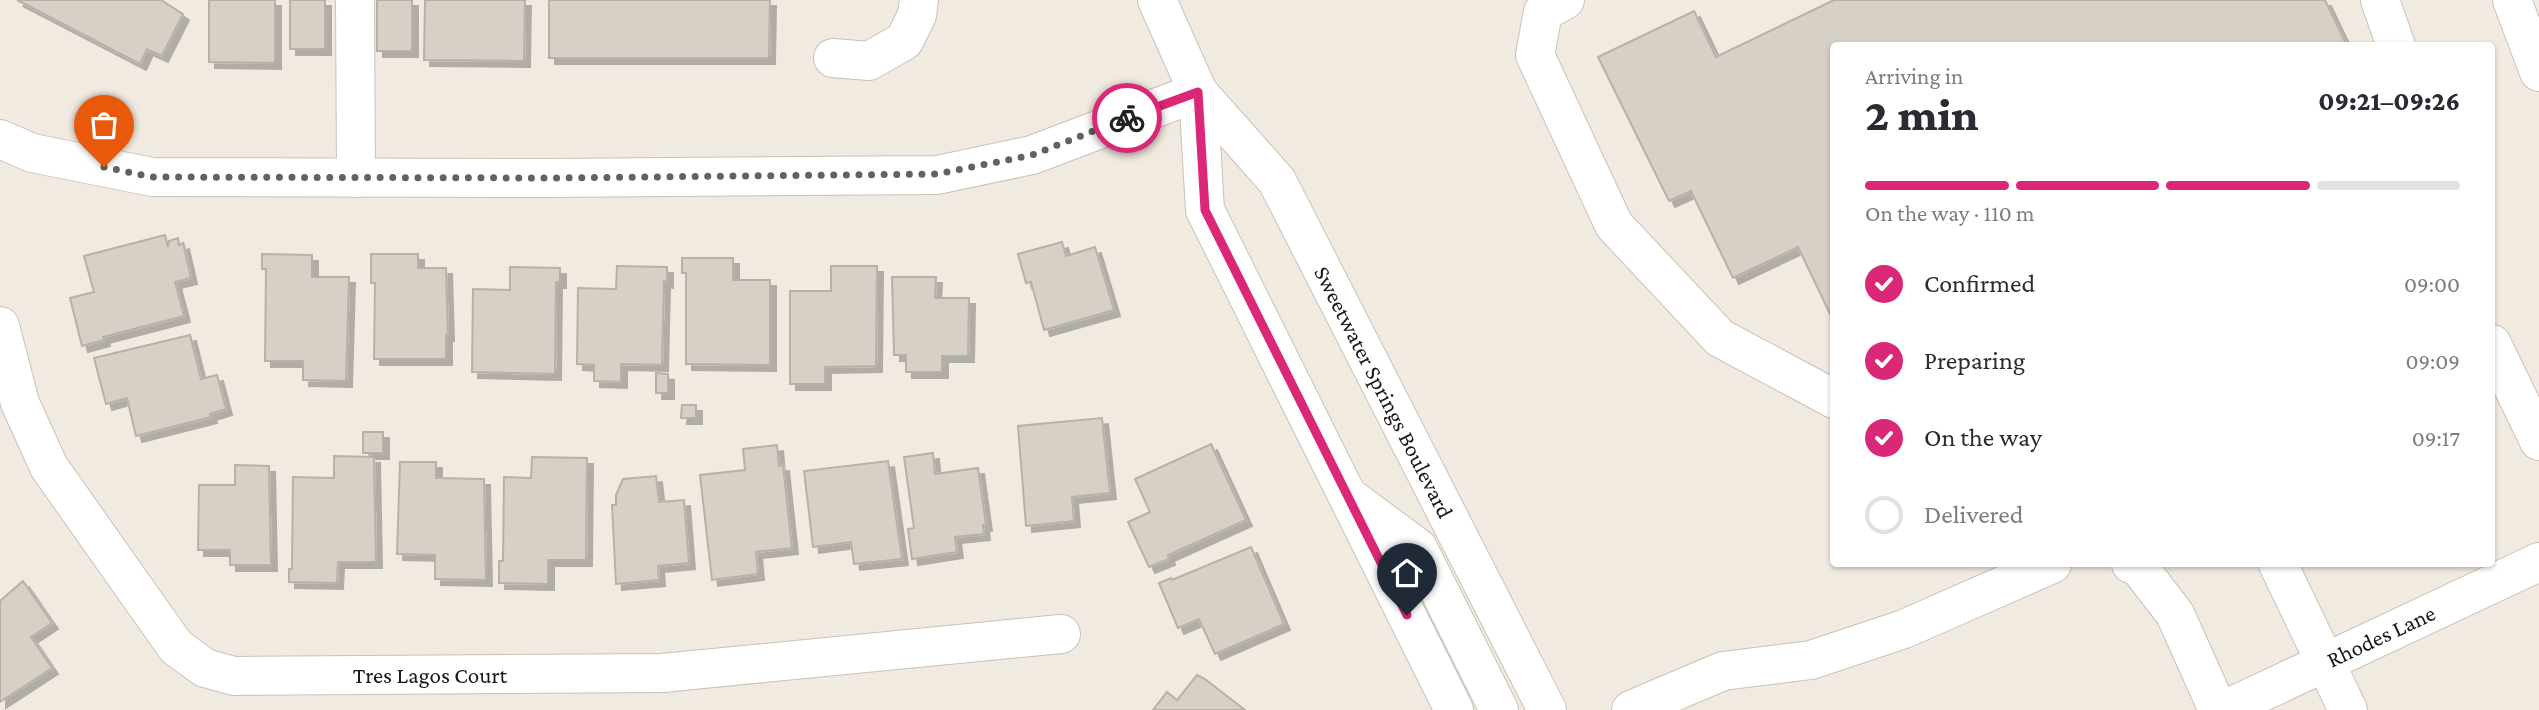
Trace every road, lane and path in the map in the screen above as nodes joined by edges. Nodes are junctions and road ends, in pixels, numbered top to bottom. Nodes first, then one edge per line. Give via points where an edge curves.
1 (355, 0) edge
2 (919, 0) edge
3 (1157, 0) edge
4 (1564, 0) edge
5 (2379, 0) edge
6 (2512, 0) edge
7 (2395, 42) edge
8 (833, 58) dead end
9 (2539, 72) edge
10 (1198, 92) junction
11 (0, 139) edge
12 (356, 178) junction
13 (0, 326) edge
14 (2495, 350) edge
15 (1830, 397) edge
16 (2539, 441) edge
17 (1348, 496) junction
18 (2539, 562) edge
19 (2045, 567) edge
20 (2139, 567) edge
21 (2279, 567) edge
22 (1061, 634) dead end
23 (2324, 663) junction
24 (1454, 710) edge
25 (1499, 710) edge
26 (1547, 710) edge
27 (1631, 710) edge
28 (2218, 710) edge
29 (2224, 710) edge
30 (2348, 710) edge

1 - 12 street
2 - 8 street via 904,41 869,61
3 - 10 street, Sweetwater Springs Boulevard
4 - 15 street via 1544,12 1535,55 1614,225 1720,338
5 - 7 street
6 - 9 street
10 - 12 street via 1032,155 937,174
10 - 17 street, Sweetwater Springs Boulevard via 1205,210
10 - 26 street, Sweetwater Springs Boulevard via 1276,181
11 - 12 street via 32,153 152,177
13 - 22 street, Tres Lagos Court via 20,403 49,467 176,647 205,668 234,676 662,673
14 - 16 street
17 - 24 street, Sweetwater Springs Boulevard
17 - 25 street via 1418,548
18 - 23 street, Rhodes Lane
19 - 27 street via 1904,629 1811,660 1723,671
20 - 28 street via 2175,614
21 - 23 street
23 - 29 street, Rhodes Lane
23 - 30 street

